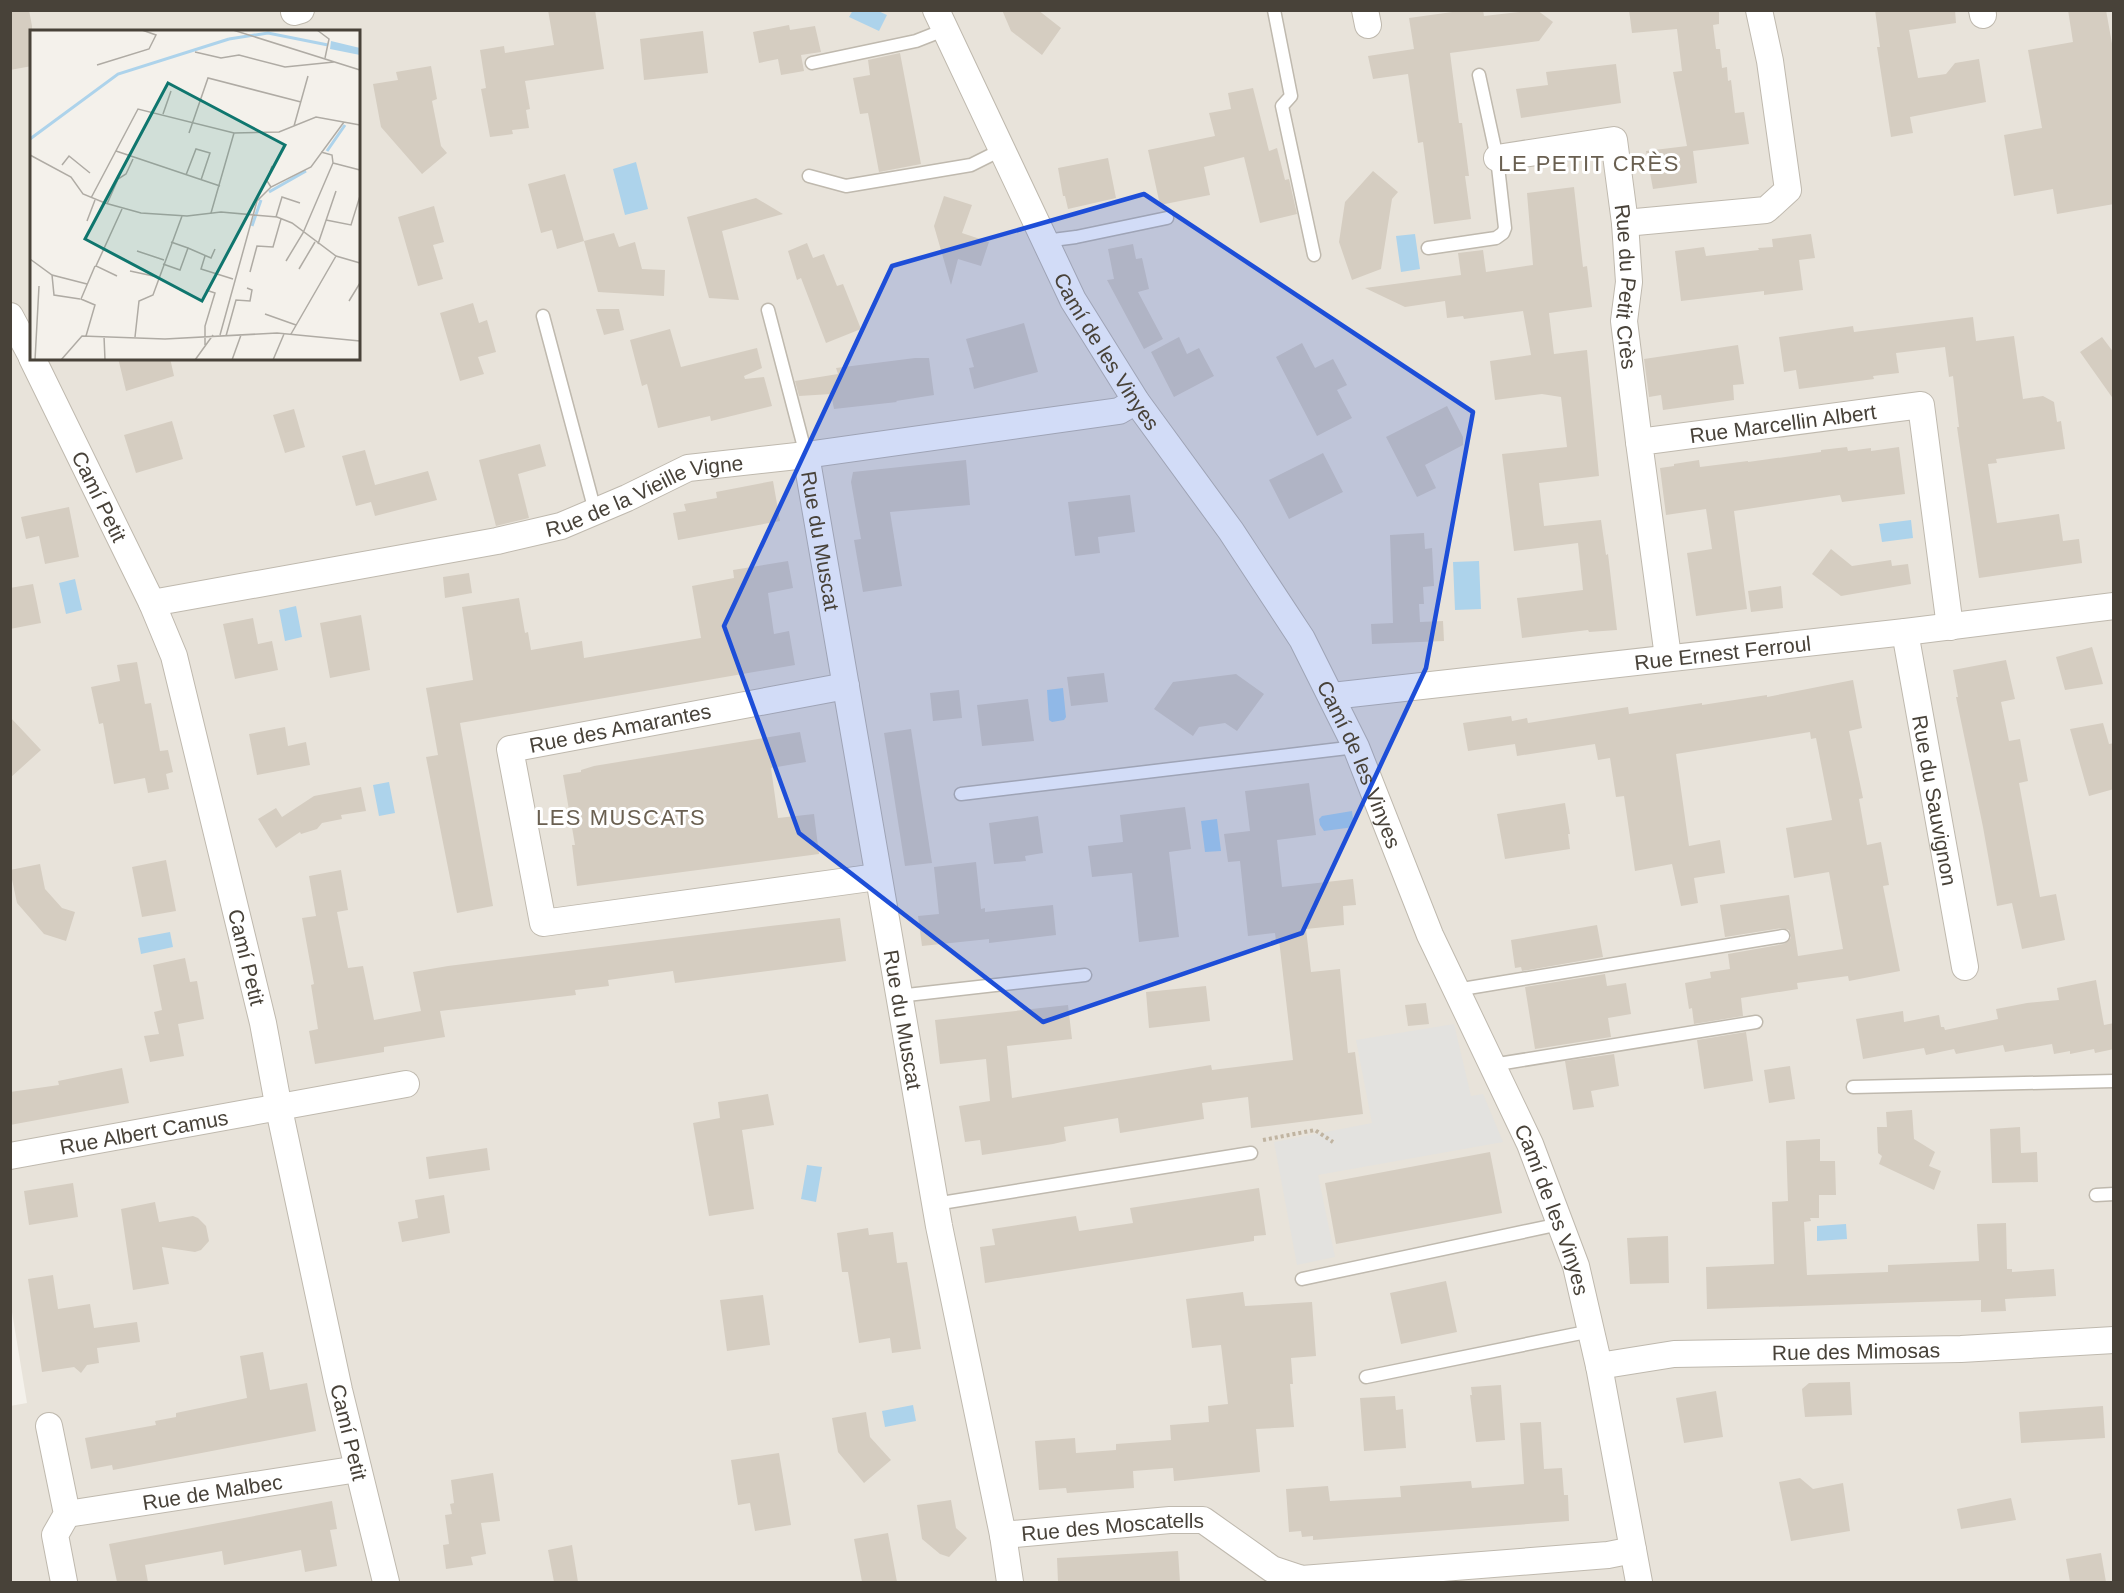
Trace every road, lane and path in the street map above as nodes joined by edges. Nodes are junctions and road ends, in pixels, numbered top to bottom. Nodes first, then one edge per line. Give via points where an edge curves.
1 (1274, 10) edge
2 (1759, 10) edge
3 (940, 20) edge
4 (812, 63) dead end
5 (1479, 75) dead end
6 (1001, 150) junction
7 (1497, 158) junction
8 (808, 176) dead end
9 (1167, 218) dead end
10 (1625, 223) junction
11 (1045, 241) junction
12 (1428, 248) dead end
13 (1314, 255) dead end
14 (768, 310) dead end
15 (10, 316) edge
16 (543, 316) dead end
17 (30, 354) edge
18 (33, 360) edge
19 (1136, 401) junction
20 (1639, 442) junction
21 (806, 455) junction
22 (595, 512) junction
23 (152, 603) junction
24 (2114, 606) edge
25 (1950, 627) junction
26 (1905, 632) junction
27 (1668, 657) junction
28 (846, 686) junction
29 (1332, 696) junction
30 (1356, 747) junction
31 (961, 794) dead end
32 (877, 878) junction
33 (1783, 936) dead end
34 (1965, 967) dead end
35 (1085, 975) dead end
36 (1456, 990) junction
37 (898, 996) junction
38 (1756, 1022) dead end
39 (1492, 1065) junction
40 (2114, 1081) edge
41 (406, 1084) dead end
42 (1853, 1087) dead end
43 (279, 1109) junction
44 (1333, 1142) dead end
45 (1251, 1153) joint
46 (10, 1156) edge
47 (2114, 1194) edge
48 (2096, 1195) dead end
49 (935, 1204) junction
50 (1560, 1224) junction
51 (1302, 1279) dead end
52 (1591, 1331) junction
53 (2114, 1340) edge
54 (1599, 1366) junction
55 (1366, 1377) dead end
56 (49, 1426) dead end
57 (358, 1469) junction
58 (67, 1514) junction
59 (1004, 1535) junction
60 (1633, 1550) junction
61 (64, 1582) edge
62 (386, 1582) edge
63 (1010, 1582) edge
64 (1639, 1582) edge

1 - 13 lane via 1291,96 1282,106
2 - 10 street via 1788,190 1766,210
3 - 4 lane via 916,41
3 - 6 street, Camí de les Vinyes
5 - 7 lane
6 - 8 lane via 971,165 846,186
6 - 11 street, Camí de les Vinyes
7 - 10 street, Rue du Petit Crès via 1614,140
7 - 12 lane via 1503,233 1496,238
9 - 11 lane
10 - 20 street, Rue du Petit Crès via 1629,282 1624,321
11 - 19 street, Camí de les Vinyes via 1073,300
14 - 21 lane
15 - 17 street, Camí Petit
16 - 22 lane
18 - 23 street, Camí Petit
19 - 21 street, Rue de la Vieille Vigne via 1119,411
19 - 29 street, Camí de les Vinyes via 1231,531 1302,639
20 - 25 street, Rue Marcellin Albert via 1921,405
20 - 27 street
21 - 22 street, Rue de la Vieille Vigne via 688,468
21 - 28 street, Rue du Muscat
22 - 23 street, Rue de la Vieille Vigne via 561,526 497,542
23 - 43 street, Camí Petit via 174,656 263,1023
24 - 25 street, Rue Ernest Ferroul
25 - 26 street, Rue Ernest Ferroul
26 - 27 street, Rue Ernest Ferroul
26 - 34 street, Rue du Sauvignon
27 - 29 street, Rue Ernest Ferroul
28 - 32 street, Rue du Muscat
28 - 32 street, Rue des Amarantes via 510,749 543,923
29 - 30 street, Camí de les Vinyes
30 - 31 lane
30 - 36 street, Camí de les Vinyes via 1430,935
32 - 37 street, Rue du Muscat
33 - 36 lane
35 - 37 lane
36 - 39 street, Camí de les Vinyes
37 - 49 street, Rue du Muscat
38 - 39 lane
39 - 50 street, Camí de les Vinyes via 1530,1144
40 - 42 lane
41 - 43 street, Rue Albert Camus
43 - 46 street, Rue Albert Camus
43 - 57 street, Camí Petit
44 - 45 path via 1315,1130 1261,1141
45 - 49 lane
47 - 48 lane
49 - 59 street, Rue du Muscat
50 - 51 lane
50 - 52 street, Camí de les Vinyes via 1576,1266
52 - 54 street, Camí de les Vinyes
52 - 55 lane
53 - 54 street, Rue des Mimosas via 1961,1349 1674,1354
54 - 60 street, Camí de les Vinyes
56 - 58 street
57 - 58 street, Rue de Malbec
57 - 62 street, Camí Petit
58 - 61 street via 55,1535
59 - 60 street, Rue des Moscatells via 1203,1520 1272,1569 1302,1580 1608,1556
59 - 63 street, Rue du Muscat
60 - 64 street, Camí de les Vinyes

